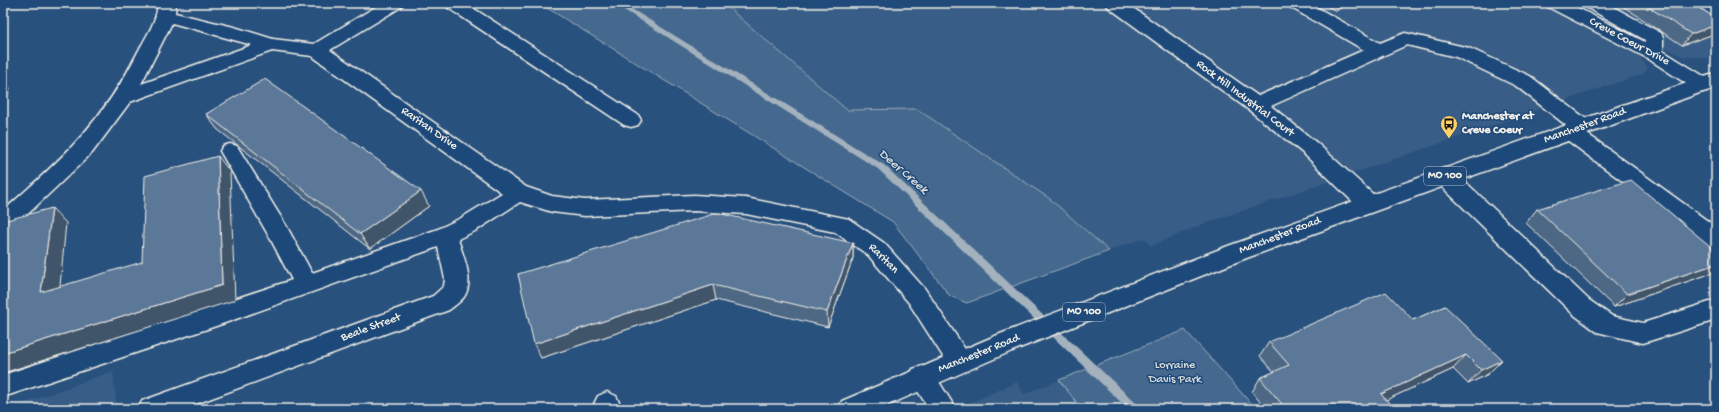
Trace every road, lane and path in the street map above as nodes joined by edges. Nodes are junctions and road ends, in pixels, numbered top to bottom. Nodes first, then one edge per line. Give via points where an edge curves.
1 (395, 3) edge
2 (453, 3) edge
3 (1114, 3) edge
4 (1296, 3) edge
5 (1554, 3) edge
6 (1592, 3) edge
7 (1704, 3) edge
8 (167, 10) edge
9 (1716, 11) edge
10 (271, 45) junction
11 (317, 50) junction
12 (1380, 51) junction
13 (1654, 54) junction
14 (1709, 82) edge
15 (123, 97) junction
16 (1256, 105) junction
17 (631, 120) dead end
18 (1577, 129) junction
19 (230, 151) edge
20 (1445, 176) junction
21 (518, 193) junction
22 (1368, 203) junction
23 (746, 206) joint
24 (3, 224) edge
25 (446, 235) junction
26 (1716, 239) edge
27 (306, 284) junction
28 (1716, 310) edge
29 (960, 361) junction
30 (922, 377) junction
31 (3, 386) edge
32 (151, 409) edge
33 (851, 409) edge
34 (943, 409) edge

1 - 11 street
2 - 17 street
3 - 16 street, Rock Hill Industrial Court
4 - 12 street
5 - 13 street, Creve Coeur Drive
6 - 13 street via 1654,37
7 - 9 street
8 - 10 street
8 - 15 street
10 - 11 street, Raritan Drive
10 - 15 street, Raritan Drive
11 - 21 street, Raritan Drive
12 - 16 street
12 - 18 street via 1405,40 1462,52 1523,82
13 - 14 street, Creve Coeur Drive
14 - 18 street, Manchester Road / MO 100
15 - 24 street via 108,120 80,152
16 - 22 street, Rock Hill Industrial Court via 1311,149
18 - 20 street, Manchester Road / MO 100
18 - 26 street
19 - 27 street
20 - 22 street, Manchester Road / MO 100
20 - 28 street via 1581,307 1606,326 1643,333
21 - 23 street, Raritan Drive via 552,204 585,208 694,202
21 - 25 street via 469,224
22 - 29 street, Manchester Road / MO 100
23 - 29 street, Raritan via 841,225 876,249 916,296
25 - 27 street
25 - 32 street, Beale Street via 457,279 455,291 441,302
27 - 31 street
29 - 30 street, Manchester Road / MO 100
30 - 33 street, Manchester Road / MO 100
30 - 34 street

